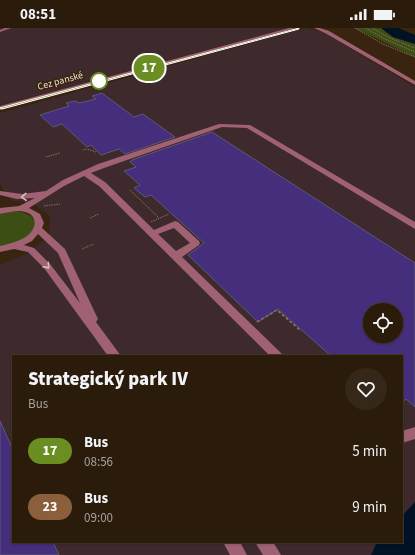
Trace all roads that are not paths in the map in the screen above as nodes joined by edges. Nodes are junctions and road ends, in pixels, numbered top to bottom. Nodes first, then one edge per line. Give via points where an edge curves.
1 (8, 28) edge
2 (298, 28) edge
3 (316, 28) edge
4 (291, 29) edge
5 (0, 30) edge
6 (325, 30) edge
7 (415, 82) edge
8 (0, 108) edge
9 (86, 174) junction
10 (49, 192) junction
11 (0, 193) edge
12 (0, 199) edge
13 (11, 208) junction
14 (21, 208) junction
15 (0, 211) edge
16 (36, 214) junction
17 (415, 226) edge
18 (38, 229) junction
19 (157, 232) junction
20 (16, 246) junction
21 (0, 249) edge
22 (176, 256) junction
23 (100, 335) junction
24 (114, 355) edge
25 (276, 355) edge
26 (415, 433) edge
27 (403, 437) edge
28 (232, 543) edge
29 (264, 543) edge
30 (239, 555) edge
31 (274, 555) edge

1 - 5 street
2 - 4 street, Cez panské
3 - 6 street
4 - 8 street, Cez panské
6 - 7 street
9 - 10 street via 76,175
9 - 17 street via 101,166 222,125 248,126
9 - 19 street via 96,179
10 -> 11 street via 16,197
10 - 14 street via 34,204
10 - 16 street
12 - 13 street
13 - 14 street
13 - 15 street
14 - 16 street
16 - 18 street via 40,219
18 - 20 street via 31,238
18 - 23 street via 62,251
19 - 22 street
19 - 22 street via 175,224 196,244
20 - 21 street
20 -> 23 street via 31,250 47,266
22 - 25 street
23 - 24 street
26 - 27 street
28 - 30 street
29 - 31 street

